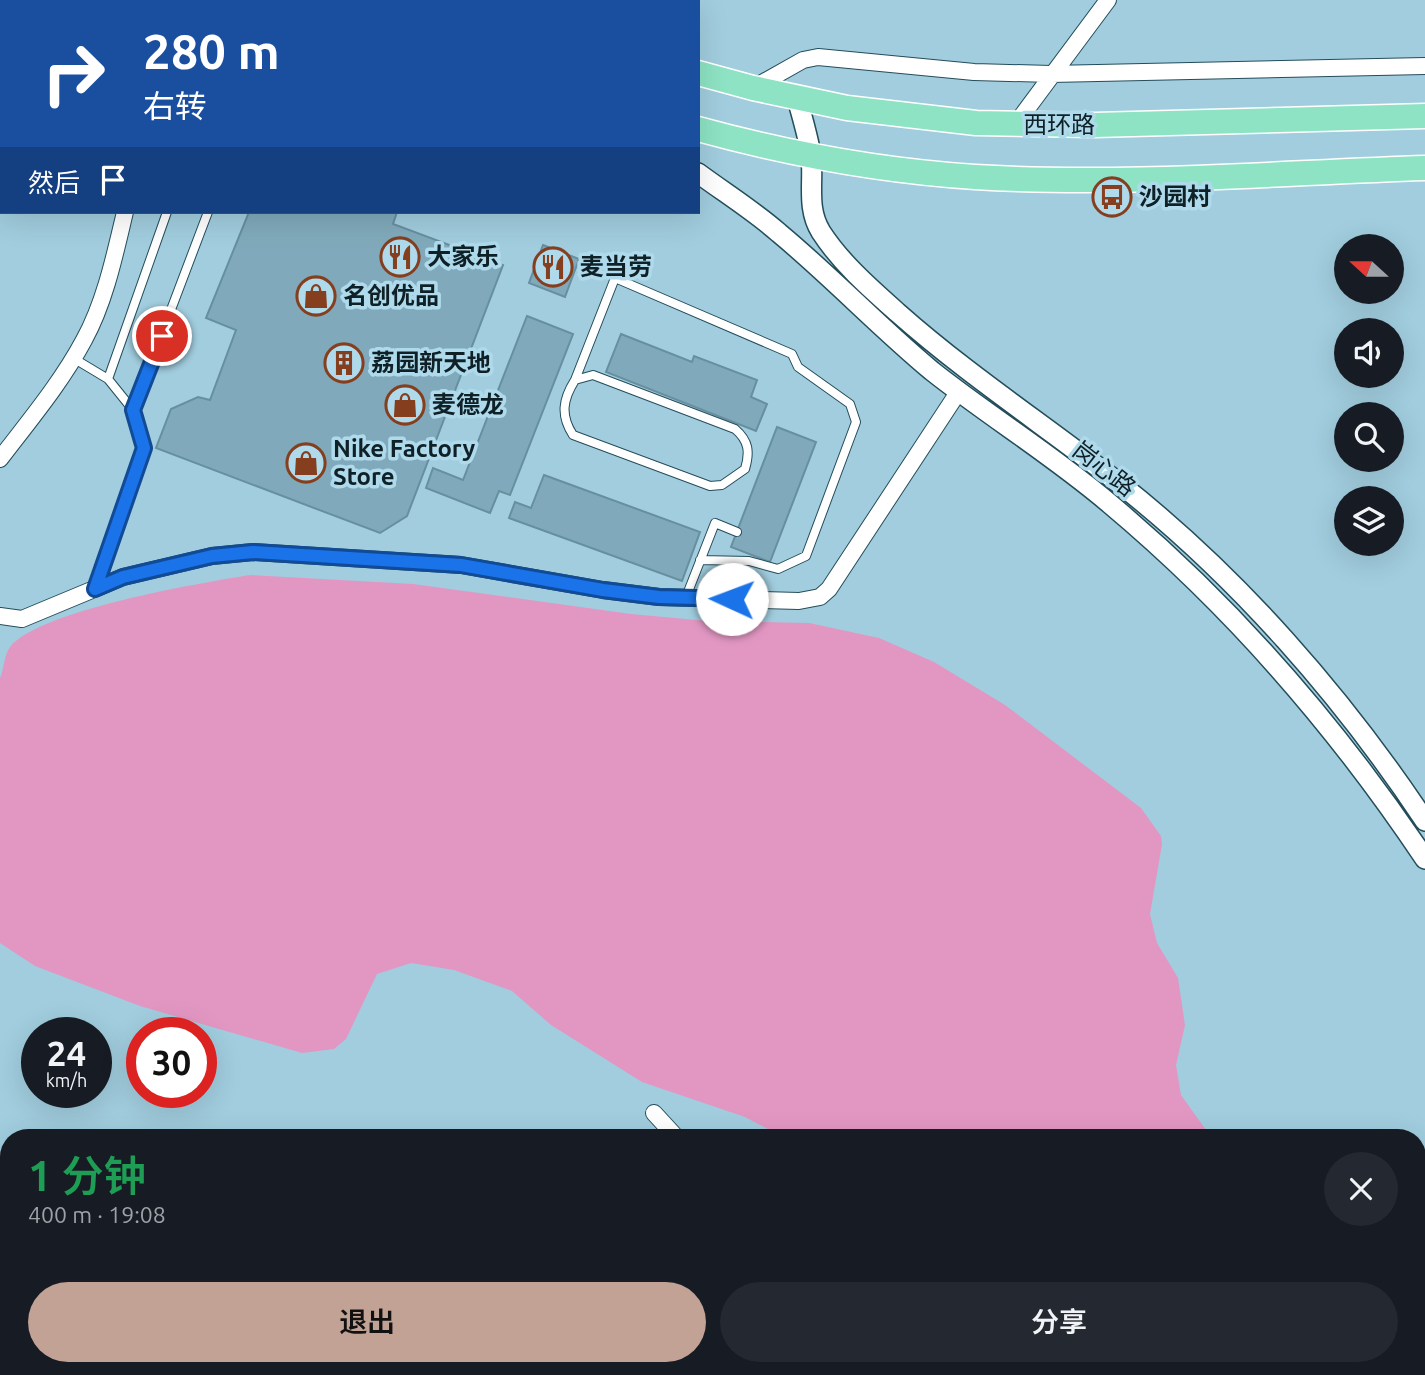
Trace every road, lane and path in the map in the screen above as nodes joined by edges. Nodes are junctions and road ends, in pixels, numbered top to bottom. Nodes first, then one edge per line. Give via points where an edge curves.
1 (1108, 0) edge
2 (1425, 66) edge
3 (700, 74) edge
4 (1051, 74) junction
5 (753, 88) junction
6 (797, 98) junction
7 (1425, 116) edge
8 (1015, 125) junction
9 (700, 129) edge
10 (811, 156) junction
11 (1425, 169) edge
12 (700, 174) edge
13 (124, 214) edge
14 (166, 214) edge
15 (207, 214) edge
16 (74, 358) junction
17 (108, 379) junction
18 (575, 380) junction
19 (959, 391) junction
20 (133, 410) junction
21 (0, 459) edge
22 (737, 532) dead end
23 (701, 560) junction
24 (95, 589) junction
25 (686, 597) junction
26 (0, 616) edge
27 (1425, 819) edge
28 (1425, 859) edge
29 (654, 1113) dead end
30 (669, 1129) edge

1 - 4 street
2 - 4 street
3 - 5 main road, 西环路
4 - 5 street via 974,72 818,57 803,60
4 - 8 street
5 - 6 main road, 西环路
6 - 8 main road, 西环路 via 898,115
6 - 10 street, 岗心路
7 - 8 main road, 西环路
9 - 10 main road
10 - 11 main road via 931,173 1027,179
10 - 27 street, 岗心路 via 812,210 836,253 930,342 1121,485 1220,573 1363,733
12 - 19 street, 岗心路 via 776,230
13 - 16 street via 103,295
14 - 17 lane
15 - 20 lane
16 - 17 lane
16 - 21 street
17 - 20 lane
18 - 18 lane via 565,395 563,411 573,435 710,486 722,485 746,469 747,444 735,429 593,375
18 - 23 lane via 615,278 792,354 798,367 850,404 856,422 806,556 778,569 749,561
19 - 25 street via 820,597 799,601
19 - 28 street, 岗心路 via 1108,502 1205,588 1346,746
20 - 24 lane via 144,448
22 - 23 lane via 715,523
23 - 25 lane
24 - 25 street via 123,577 212,556 253,552 461,565 603,590
24 - 26 street via 22,619
29 - 30 street

